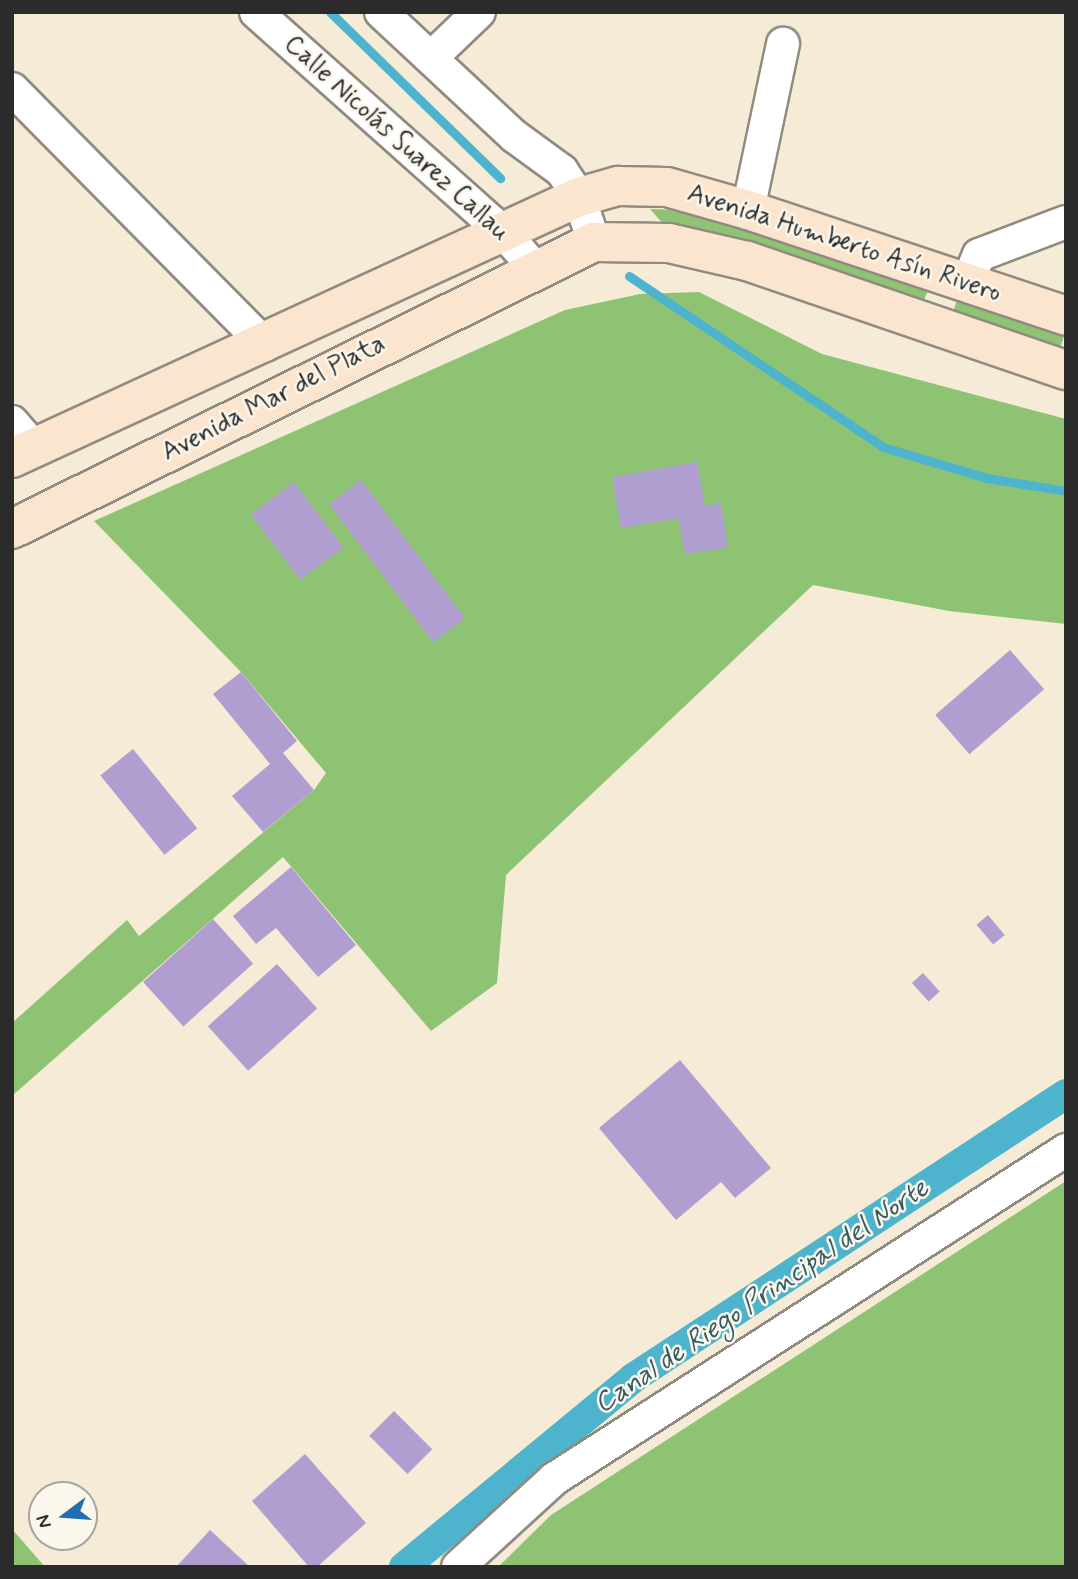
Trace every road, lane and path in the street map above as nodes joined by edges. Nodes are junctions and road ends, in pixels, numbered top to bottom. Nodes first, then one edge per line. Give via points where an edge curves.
1 (256, 12) edge
2 (381, 12) edge
3 (479, 12) edge
4 (783, 44) dead end
5 (432, 57) junction
6 (12, 89) edge
7 (579, 197) junction
8 (748, 210) junction
9 (1066, 222) edge
10 (503, 232) junction
11 (594, 242) junction
12 (535, 268) junction
13 (956, 280) junction
14 (1066, 316) edge
15 (932, 323) junction
16 (265, 345) junction
17 (1066, 370) edge
18 (20, 443) edge
19 (12, 529) edge
20 (1066, 1150) edge
21 (458, 1567) edge

1 - 10 street, Calle Nicolás Suarez Callau
2 - 5 street
3 - 5 street
4 - 8 street
5 - 7 street via 514,136 562,171
6 - 16 street
7 - 8 street, Avenida Humberto Asín Rivero via 618,186 667,187
7 - 10 street, Avenida Humberto Asín Rivero
7 - 11 street
8 - 13 street, Avenida Humberto Asín Rivero
9 - 13 street via 979,255
10 - 12 street, Calle Nicolás Suarez Callau
10 - 16 street, Avenida Mar del Plata
11 - 12 street, Avenida Humberto Asín Rivero
11 - 15 street, Avenida Humberto Asín Rivero via 669,243 747,261
12 - 19 street, Avenida Mar del Plata
13 - 14 street, Avenida Humberto Asín Rivero
13 - 15 street
15 - 17 street, Avenida Humberto Asín Rivero
16 - 18 street, Avenida Mar del Plata
20 - 21 street via 554,1479

